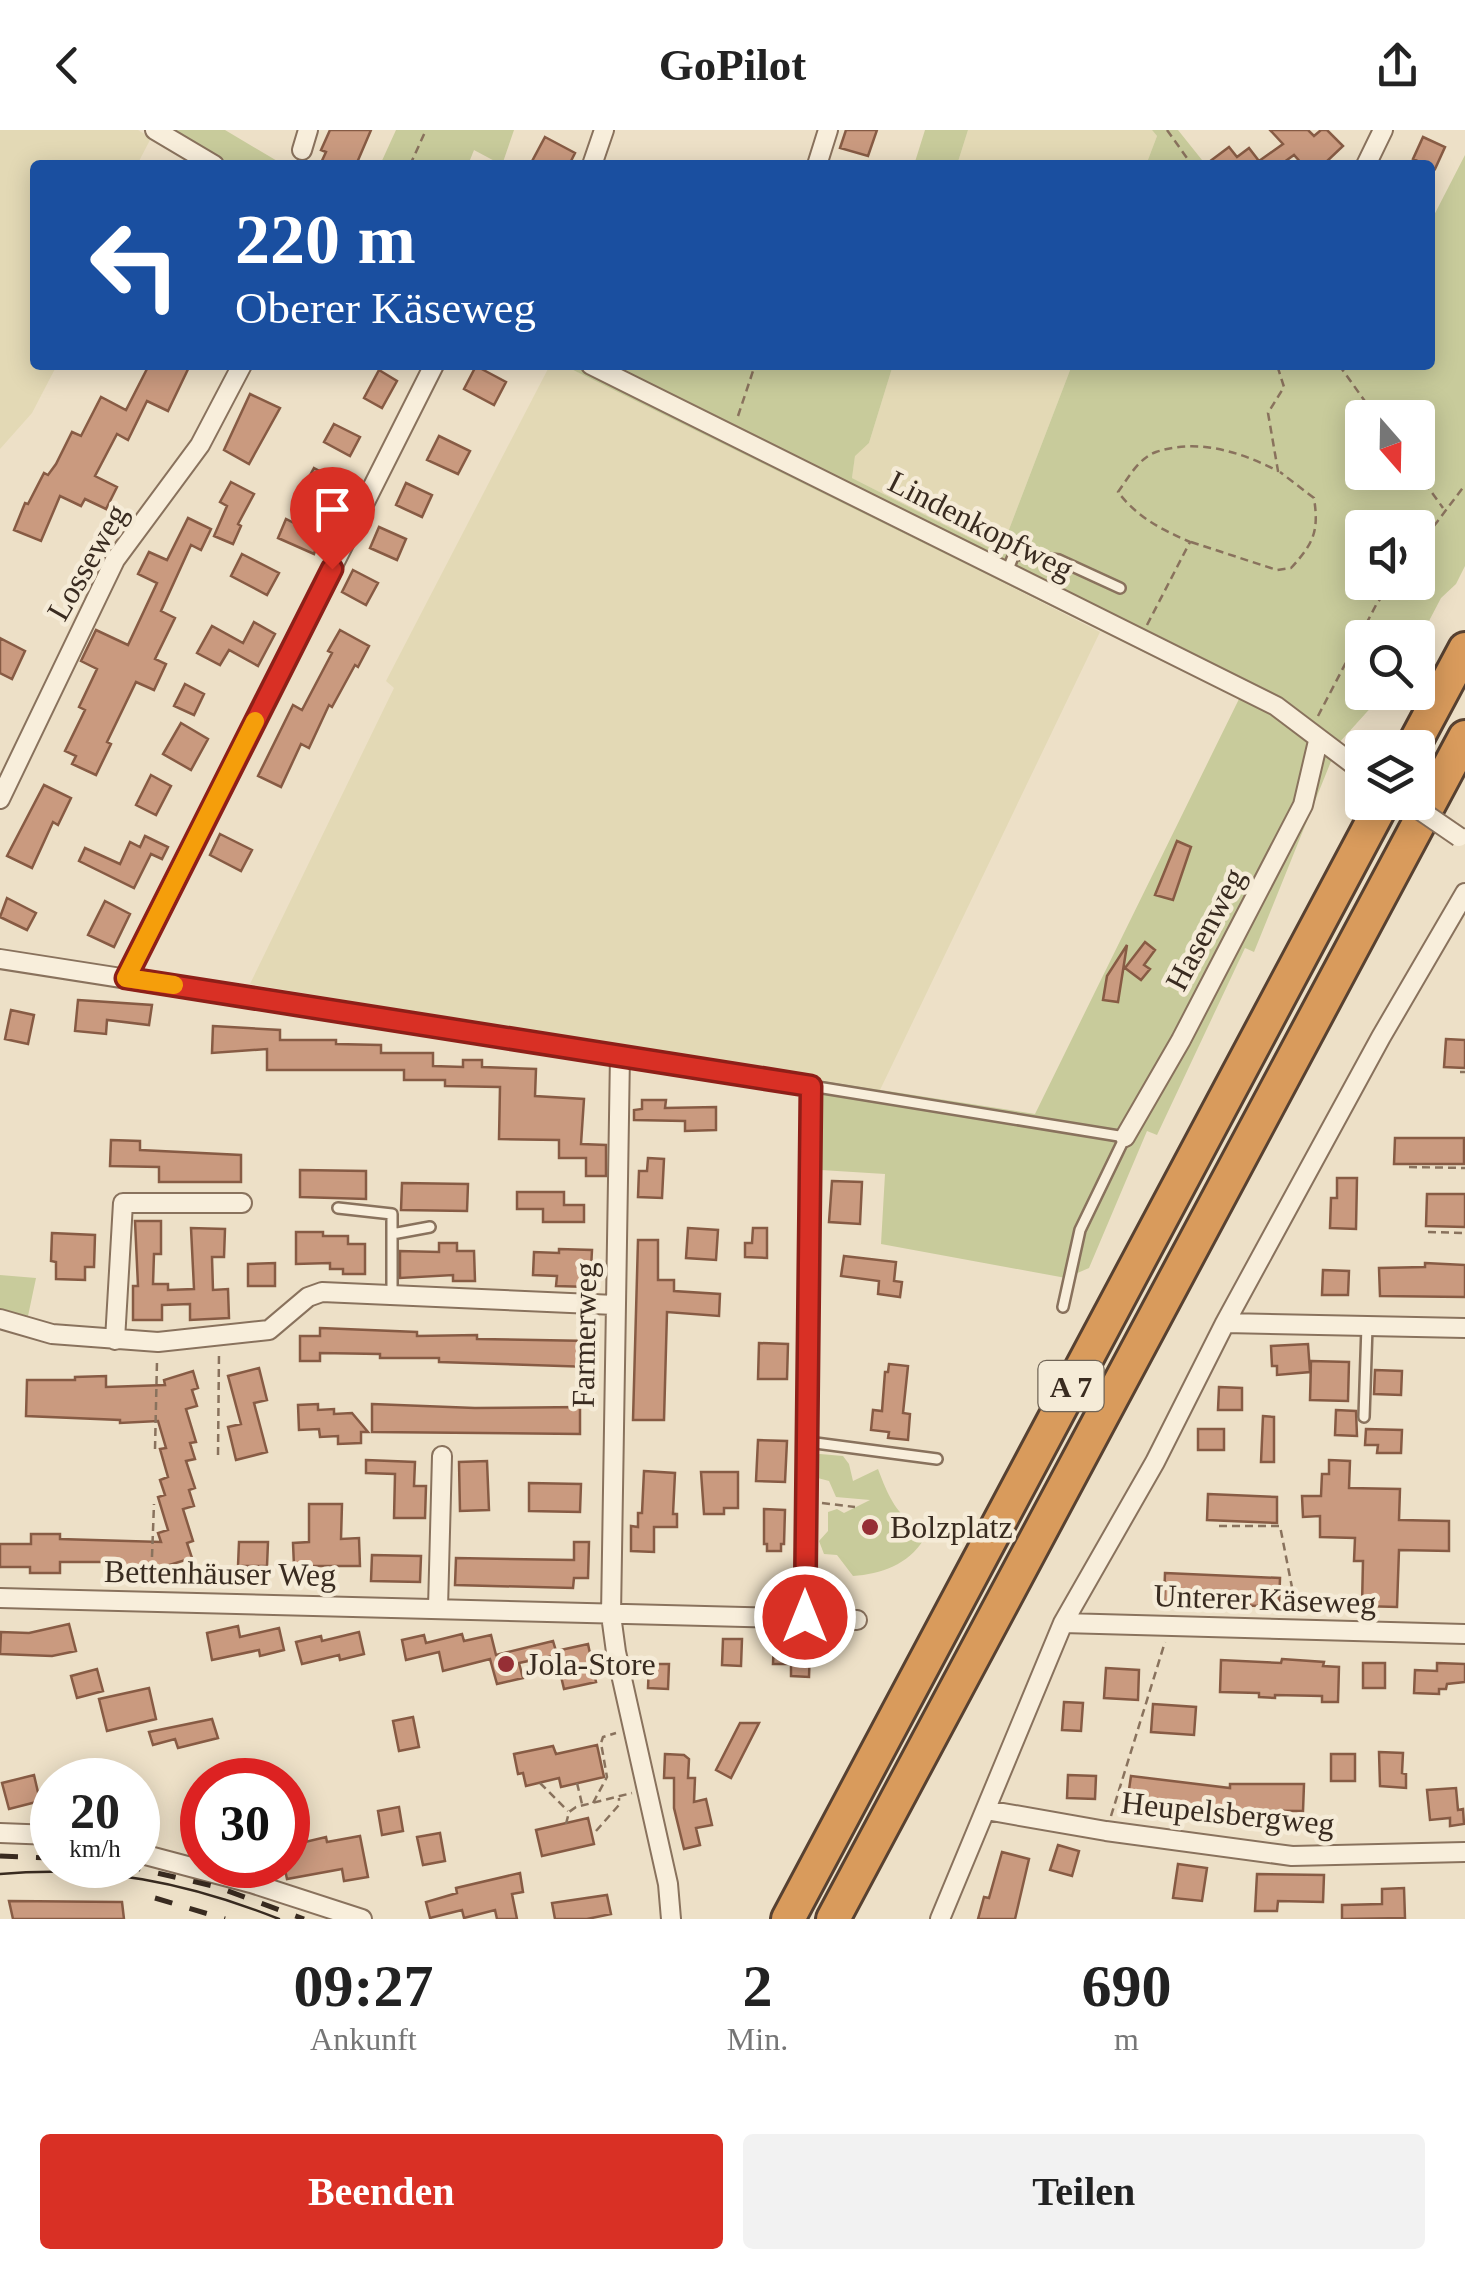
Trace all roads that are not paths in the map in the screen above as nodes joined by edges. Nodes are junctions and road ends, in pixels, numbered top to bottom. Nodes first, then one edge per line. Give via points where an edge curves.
1 (155, 130) edge
2 (308, 130) edge
3 (604, 130) edge
4 (828, 130) edge
5 (1384, 130) edge
6 (302, 150) dead end
7 (206, 160) edge
8 (594, 160) edge
9 (818, 160) edge
10 (1369, 160) edge
11 (239, 370) edge
12 (431, 370) edge
13 (602, 370) edge
14 (1007, 572) junction
15 (1120, 588) dead end
16 (1465, 649) edge
17 (1422, 730) edge
18 (1314, 737) junction
19 (1465, 737) edge
20 (1345, 759) edge
21 (0, 799) edge
22 (1372, 820) edge
23 (1434, 820) edge
24 (1462, 839) edge
25 (1465, 893) edge
26 (0, 960) edge
27 (126, 978) junction
28 (620, 1056) junction
29 (811, 1086) junction
30 (1125, 1137) junction
31 (242, 1203) dead end
32 (338, 1208) dead end
33 (430, 1226) dead end
34 (392, 1234) junction
35 (392, 1297) junction
36 (615, 1305) junction
37 (1063, 1306) dead end
38 (0, 1319) edge
39 (1225, 1324) junction
40 (1367, 1326) junction
41 (1465, 1328) edge
42 (116, 1340) junction
43 (1364, 1417) dead end
44 (805, 1441) junction
45 (442, 1456) dead end
46 (937, 1458) dead end
47 (0, 1598) edge
48 (438, 1608) junction
49 (611, 1615) junction
50 (805, 1617) junction
51 (857, 1620) dead end
52 (1062, 1623) junction
53 (1465, 1634) edge
54 (986, 1810) junction
55 (0, 1834) edge
56 (30, 1835) edge
57 (1465, 1852) edge
58 (160, 1859) edge
59 (362, 1919) edge
60 (671, 1919) edge
61 (788, 1919) edge
62 (833, 1919) edge
63 (940, 1919) edge

1 - 7 street
2 - 6 street
3 - 8 street
4 - 9 street
5 - 10 street
11 - 21 street, Losseweg via 200,446 115,560
12 - 27 street
13 - 14 street, Lindenkopfweg
14 - 15 lane via 1014,554 1059,560
14 - 18 street, Lindenkopfweg via 1276,706
16 - 17 highway
18 - 20 street, Lindenkopfweg
18 - 30 street, Hasenweg via 1303,806
19 - 62 highway, A 7
22 - 61 highway, A 7
23 - 24 street, bridge
25 - 39 street
26 - 27 street
27 - 28 street
28 - 29 street
28 - 36 street, Farmerweg
29 - 30 lane
29 - 44 street
30 - 37 lane via 1080,1230
31 - 42 street via 123,1204
32 - 34 lane via 392,1214
33 - 34 lane
34 - 35 lane
35 - 36 street
35 - 42 street via 322,1292 269,1330
36 - 49 street, Farmerweg
38 - 42 street via 52,1334
39 - 40 street
39 - 52 street
40 - 41 street
40 - 43 lane
44 - 46 lane
44 - 50 street
45 - 48 street
47 - 48 street, Bettenhäuser Weg
48 - 49 street, Bettenhäuser Weg
49 - 50 street, Bettenhäuser Weg
49 - 60 street, Farmerweg
50 - 51 street, Bettenhäuser Weg
52 - 53 street, Unterer Käseweg
52 - 54 street
54 - 57 street, Heupelsbergweg via 1292,1856
54 - 63 street
55 - 56 street
58 - 59 street

